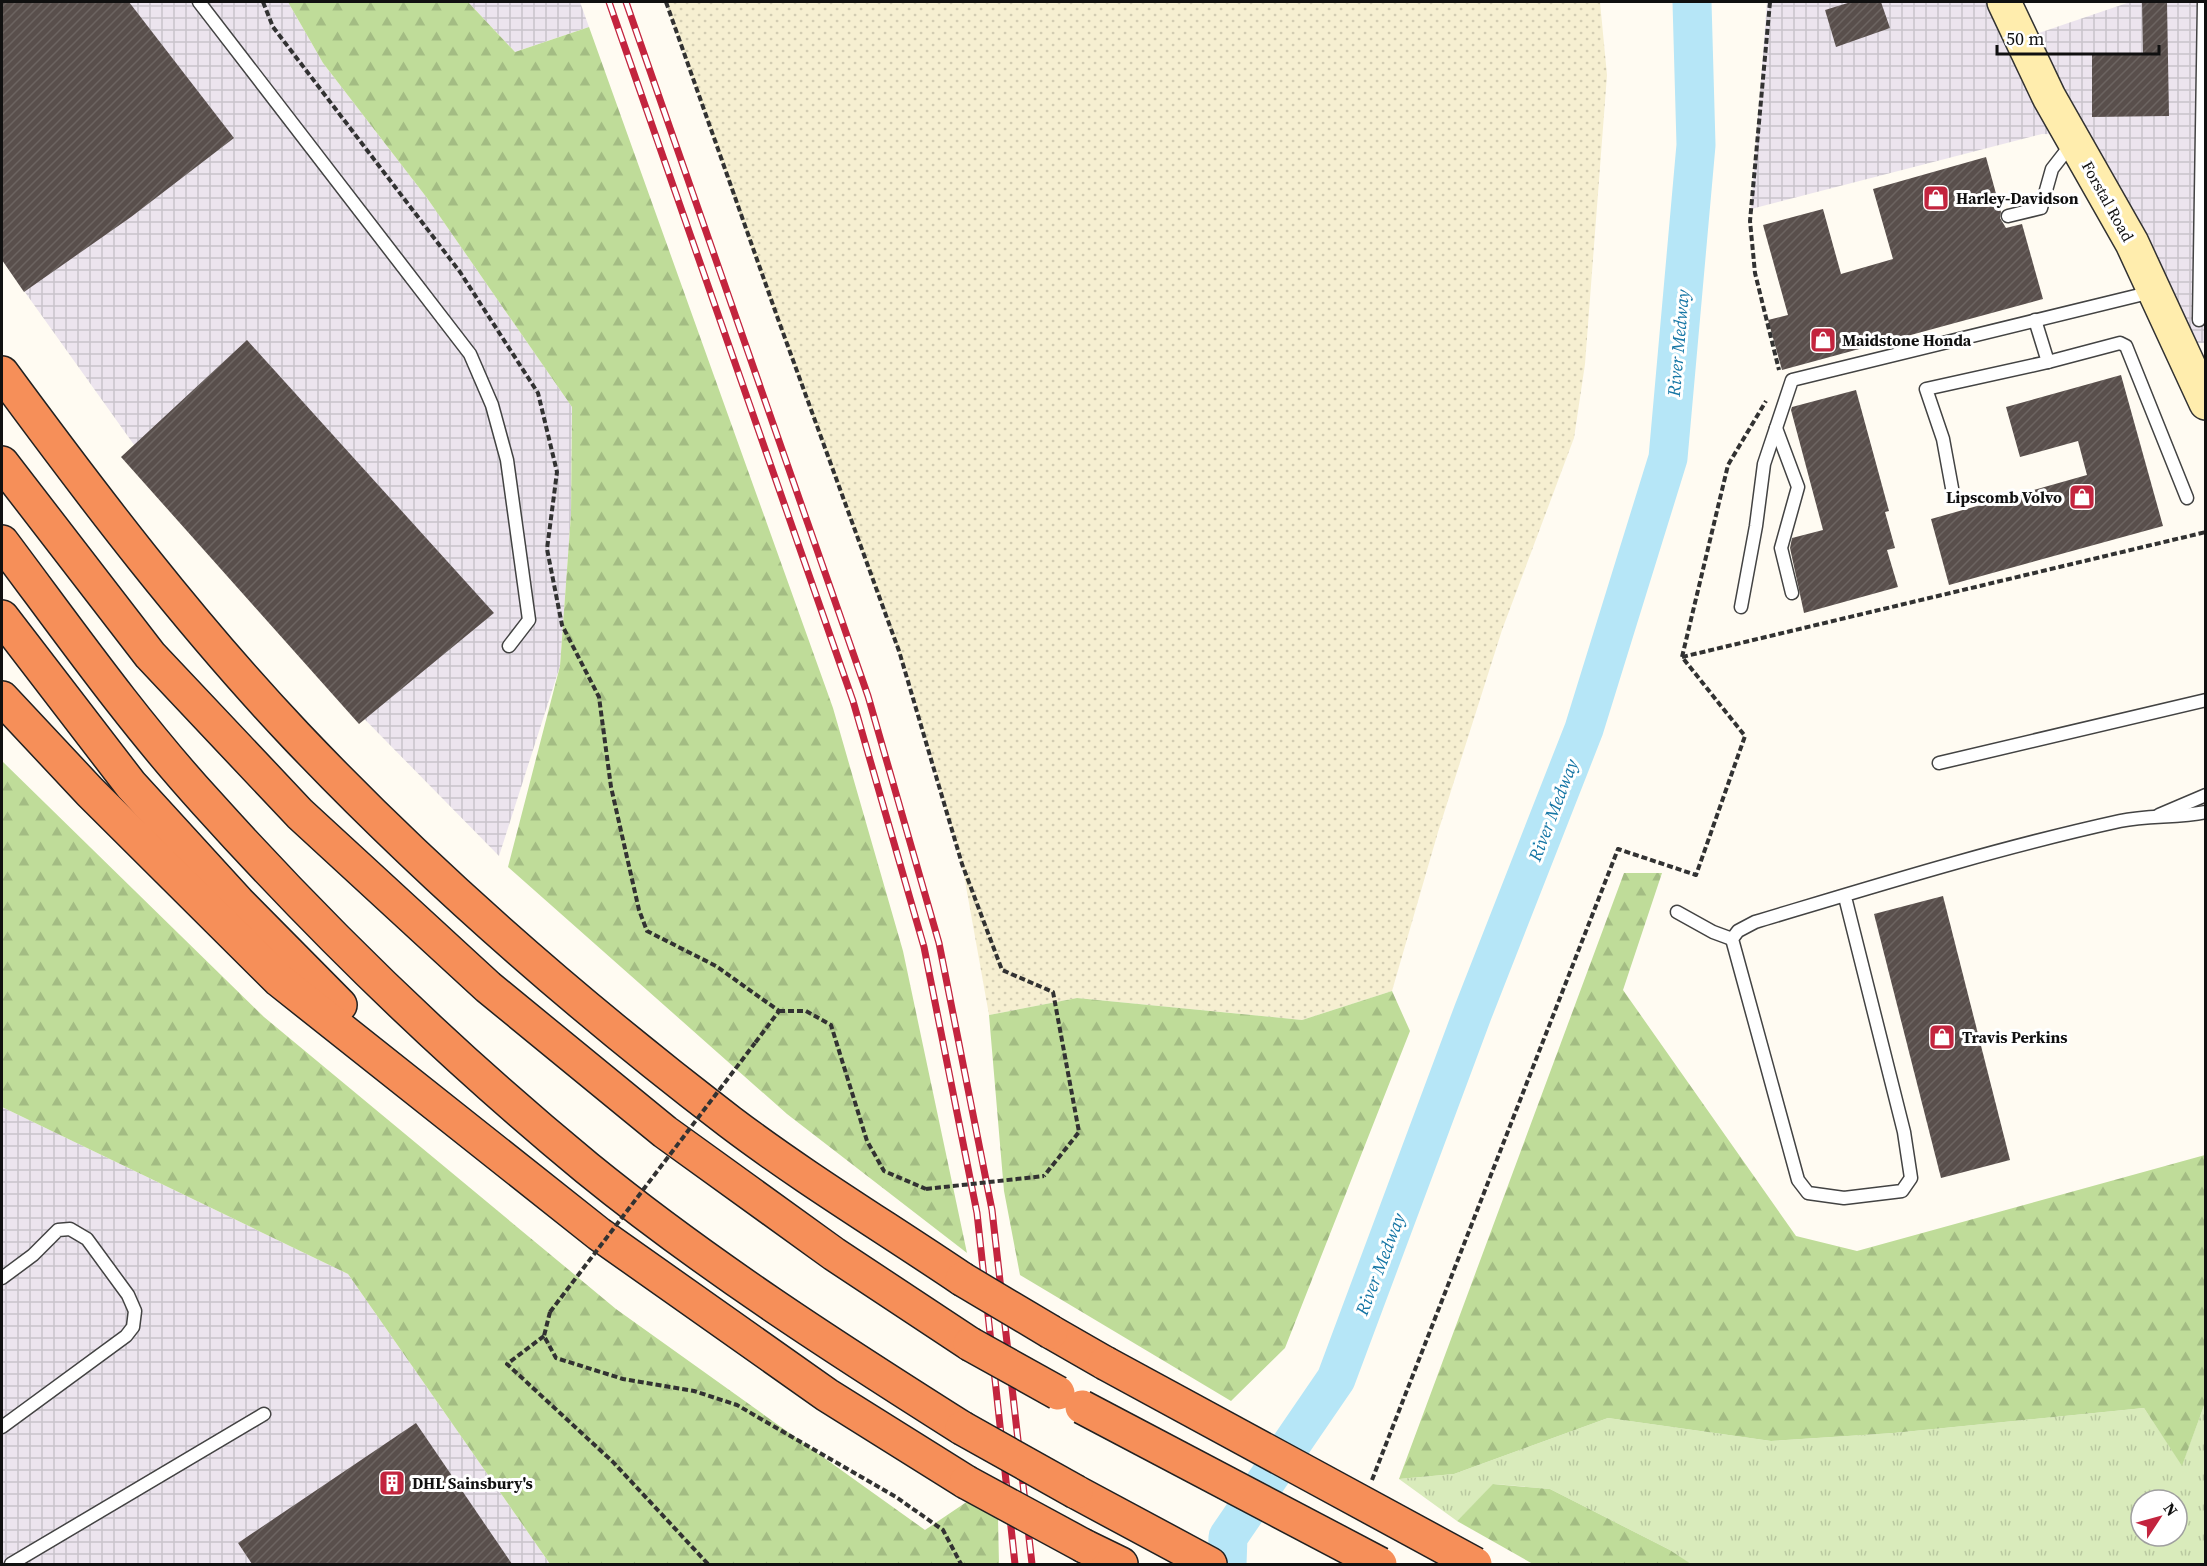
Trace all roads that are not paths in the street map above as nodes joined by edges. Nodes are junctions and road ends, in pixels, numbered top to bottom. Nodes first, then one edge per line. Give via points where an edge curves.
1 (199, 2) edge
2 (2004, 2) edge
3 (2204, 2) edge
4 (2074, 141) junction
5 (2008, 216) dead end
6 (2154, 291) junction
7 (2035, 320) junction
8 (2188, 320) edge
9 (2049, 362) junction
10 (2, 363) edge
11 (2, 373) edge
12 (2205, 403) edge
13 (1776, 428) junction
14 (58, 450) junction
15 (2, 463) edge
16 (1952, 488) dead end
17 (2187, 498) dead end
18 (2, 542) edge
19 (1792, 594) dead end
20 (1741, 607) dead end
21 (2, 617) edge
22 (509, 646) dead end
23 (2, 698) edge
24 (2205, 700) edge
25 (1939, 763) dead end
26 (2205, 795) edge
27 (2205, 812) edge
28 (2158, 816) junction
29 (1845, 897) junction
30 (1677, 912) dead end
31 (1732, 939) junction
32 (526, 1177) junction
33 (2, 1278) edge
34 (264, 1414) dead end
35 (2, 1427) edge
36 (11, 1564) edge
37 (1121, 1564) edge
38 (1210, 1564) edge
39 (1380, 1564) edge
40 (1476, 1564) edge

1 - 22 lane via 470,354 492,405 507,460 529,620
2 - 4 street, Forstal Road
3 - 8 lane
4 - 5 lane via 2052,169 2041,208
4 - 6 street, Forstal Road via 2132,243
6 - 7 lane
6 - 8 street, Forstal Road
7 - 9 lane
7 - 13 lane via 1791,380
8 - 12 street, Forstal Road
9 - 16 lane via 1926,389 1943,439
9 - 17 lane via 2120,343 2126,346
10 - 14 highway
11 - 14 highway
13 - 19 lane via 1798,487 1780,548
13 - 20 lane via 1764,464
14 - 40 highway, bridge via 175,597 295,734 397,837 499,932 732,1123 962,1279 1051,1332
15 - 39 highway, bridge via 150,655 300,814 488,987 665,1132 834,1254 970,1344
18 - 38 highway, bridge via 203,799 303,907 401,1003 588,1169 812,1333 962,1428
21 - 32 highway via 131,785 238,902 381,1048
23 - 32 highway via 90,792 279,980
24 - 25 lane
26 - 28 lane
27 - 28 lane
28 - 29 lane via 2122,820 2012,847
29 - 31 lane via 1755,922
29 - 31 lane via 1904,1132 1911,1178 1902,1191 1844,1198 1808,1193 1802,1187 1793,1167
30 - 31 lane
32 - 37 highway, bridge via 720,1322 827,1395 966,1482
33 - 35 lane via 58,1230 70,1229 87,1239 128,1295 135,1311 133,1327 126,1336
34 - 36 lane

